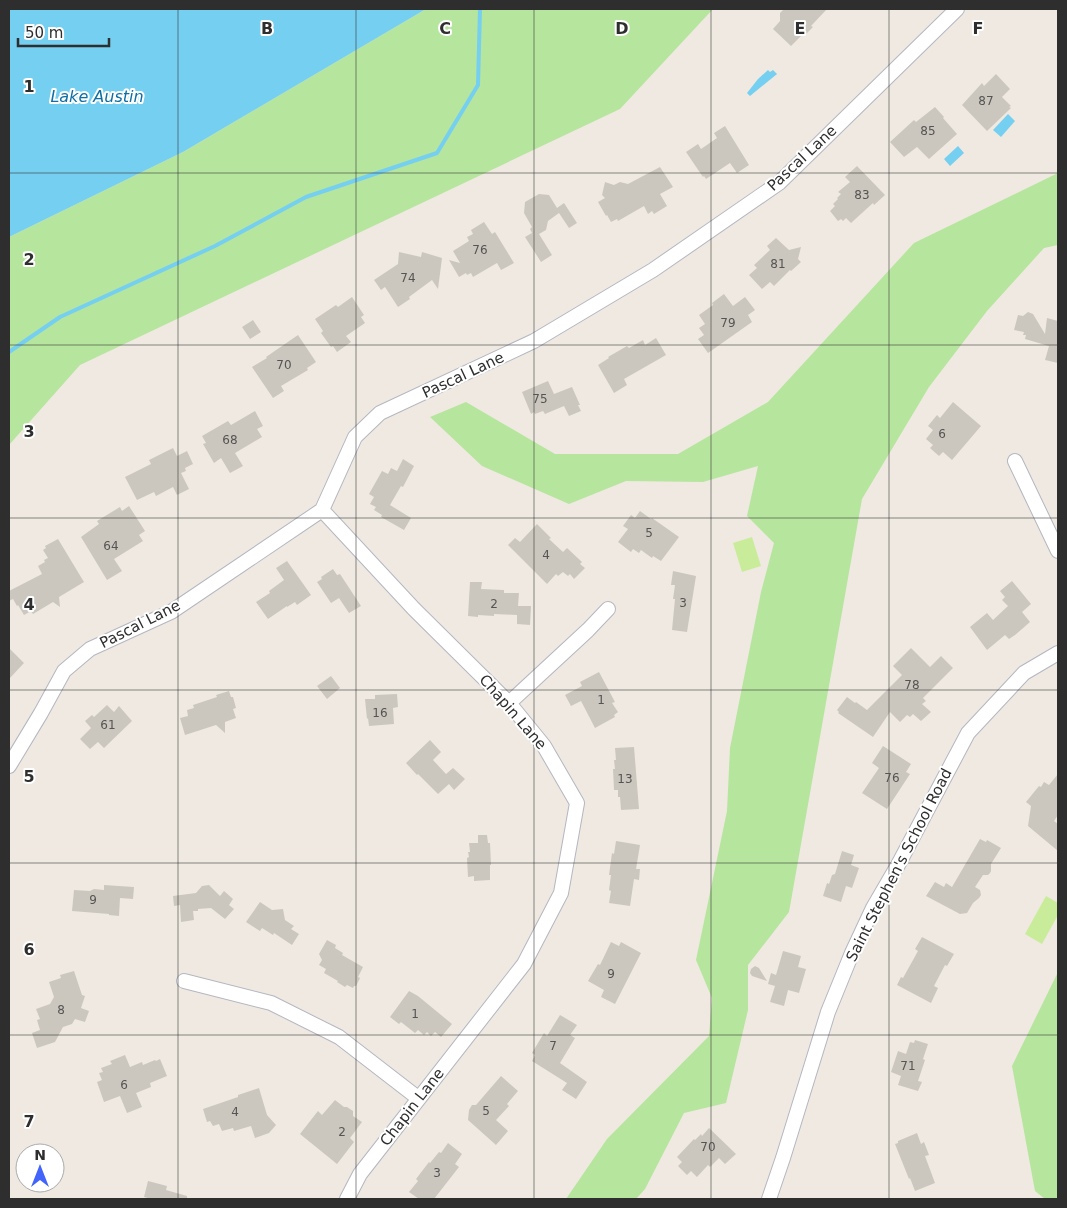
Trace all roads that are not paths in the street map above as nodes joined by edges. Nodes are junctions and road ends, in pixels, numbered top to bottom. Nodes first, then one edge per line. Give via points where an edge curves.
1 (957, 9) edge
2 (1015, 461) dead end
3 (322, 510) junction
4 (1058, 551) edge
5 (608, 609) dead end
6 (1058, 653) edge
7 (509, 703) junction
8 (9, 766) edge
9 (184, 981) dead end
10 (418, 1098) junction
11 (346, 1199) edge
12 (769, 1199) edge

1 - 3 street, Pascal Lane via 779,182 653,270 534,342 380,414 355,437
2 - 4 street
3 - 7 street, Chapin Lane via 414,609
3 - 8 street, Pascal Lane via 171,612 90,650 64,671
5 - 7 street
6 - 12 street, Saint Stephen's School Road via 1024,673 968,733 873,908 828,1012
7 - 10 street, Chapin Lane via 544,746 577,802 561,893 524,964
9 - 10 street via 271,1003 339,1037
10 - 11 street, Chapin Lane via 360,1174

